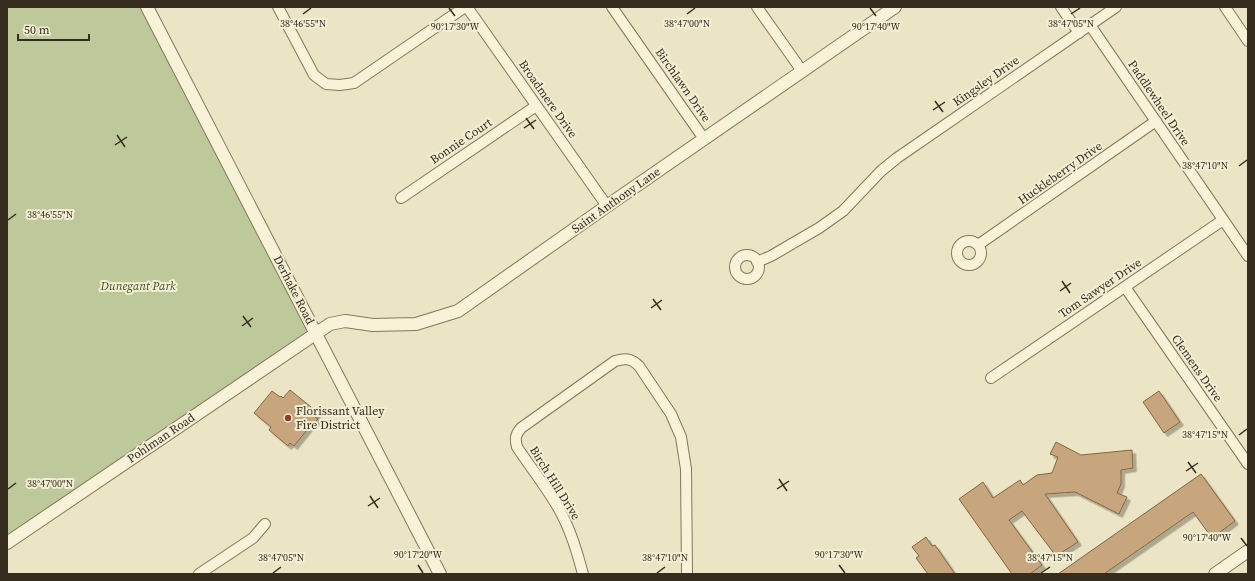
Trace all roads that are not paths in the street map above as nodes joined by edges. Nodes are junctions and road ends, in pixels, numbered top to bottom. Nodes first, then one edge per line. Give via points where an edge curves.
1 (147, 7) edge
2 (278, 7) edge
3 (466, 7) edge
4 (612, 7) edge
5 (757, 7) edge
6 (895, 7) edge
7 (1061, 7) edge
8 (1116, 7) edge
9 (1224, 7) edge
10 (1090, 25) junction
11 (1079, 33) junction
12 (1248, 41) edge
13 (802, 71) junction
14 (536, 106) junction
15 (1156, 122) junction
16 (704, 139) junction
17 (401, 198) dead end
18 (607, 206) junction
19 (1223, 220) junction
20 (978, 246) dead end
21 (1248, 256) edge
22 (757, 262) dead end
23 (1125, 287) junction
24 (316, 332) junction
25 (991, 378) dead end
26 (1248, 464) edge
27 (266, 524) dead end
28 (7, 543) edge
29 (1248, 552) edge
30 (199, 574) edge
31 (440, 574) edge
32 (583, 574) edge
33 (687, 574) edge
34 (1215, 574) edge

1 - 24 street, Derhake Road
2 - 3 street via 314,75 326,84 340,85 354,83
3 - 14 street, Broadmere Drive
4 - 16 street, Birchlawn Drive
5 - 13 street
6 - 13 street, Saint Anthony Lane
7 - 11 street
8 - 10 street, Kingsley Drive
9 - 12 street
10 - 11 street, Kingsley Drive
10 - 15 street, Paddlewheel Drive
11 - 22 street, Kingsley Drive via 897,158 843,211 819,228
13 - 16 street, Saint Anthony Lane
14 - 17 street, Bonnie Court
14 - 18 street, Broadmere Drive
15 - 19 street, Paddlewheel Drive
15 - 20 street, Huckleberry Drive
16 - 18 street, Saint Anthony Lane
18 - 24 street, Saint Anthony Lane via 458,311 416,324 373,325 345,321 330,324
19 - 21 street, Paddlewheel Drive
19 - 23 street, Tom Sawyer Drive
23 - 25 street, Tom Sawyer Drive
23 - 26 street, Clemens Drive
24 - 28 street, Pohlman Road
24 - 31 street, Derhake Road
27 - 30 street via 254,538
29 - 34 street
32 - 33 street, Birch Hill Drive via 576,547 560,510 517,447 516,433 615,361 624,359 632,360 639,366 671,414 681,437 686,469

